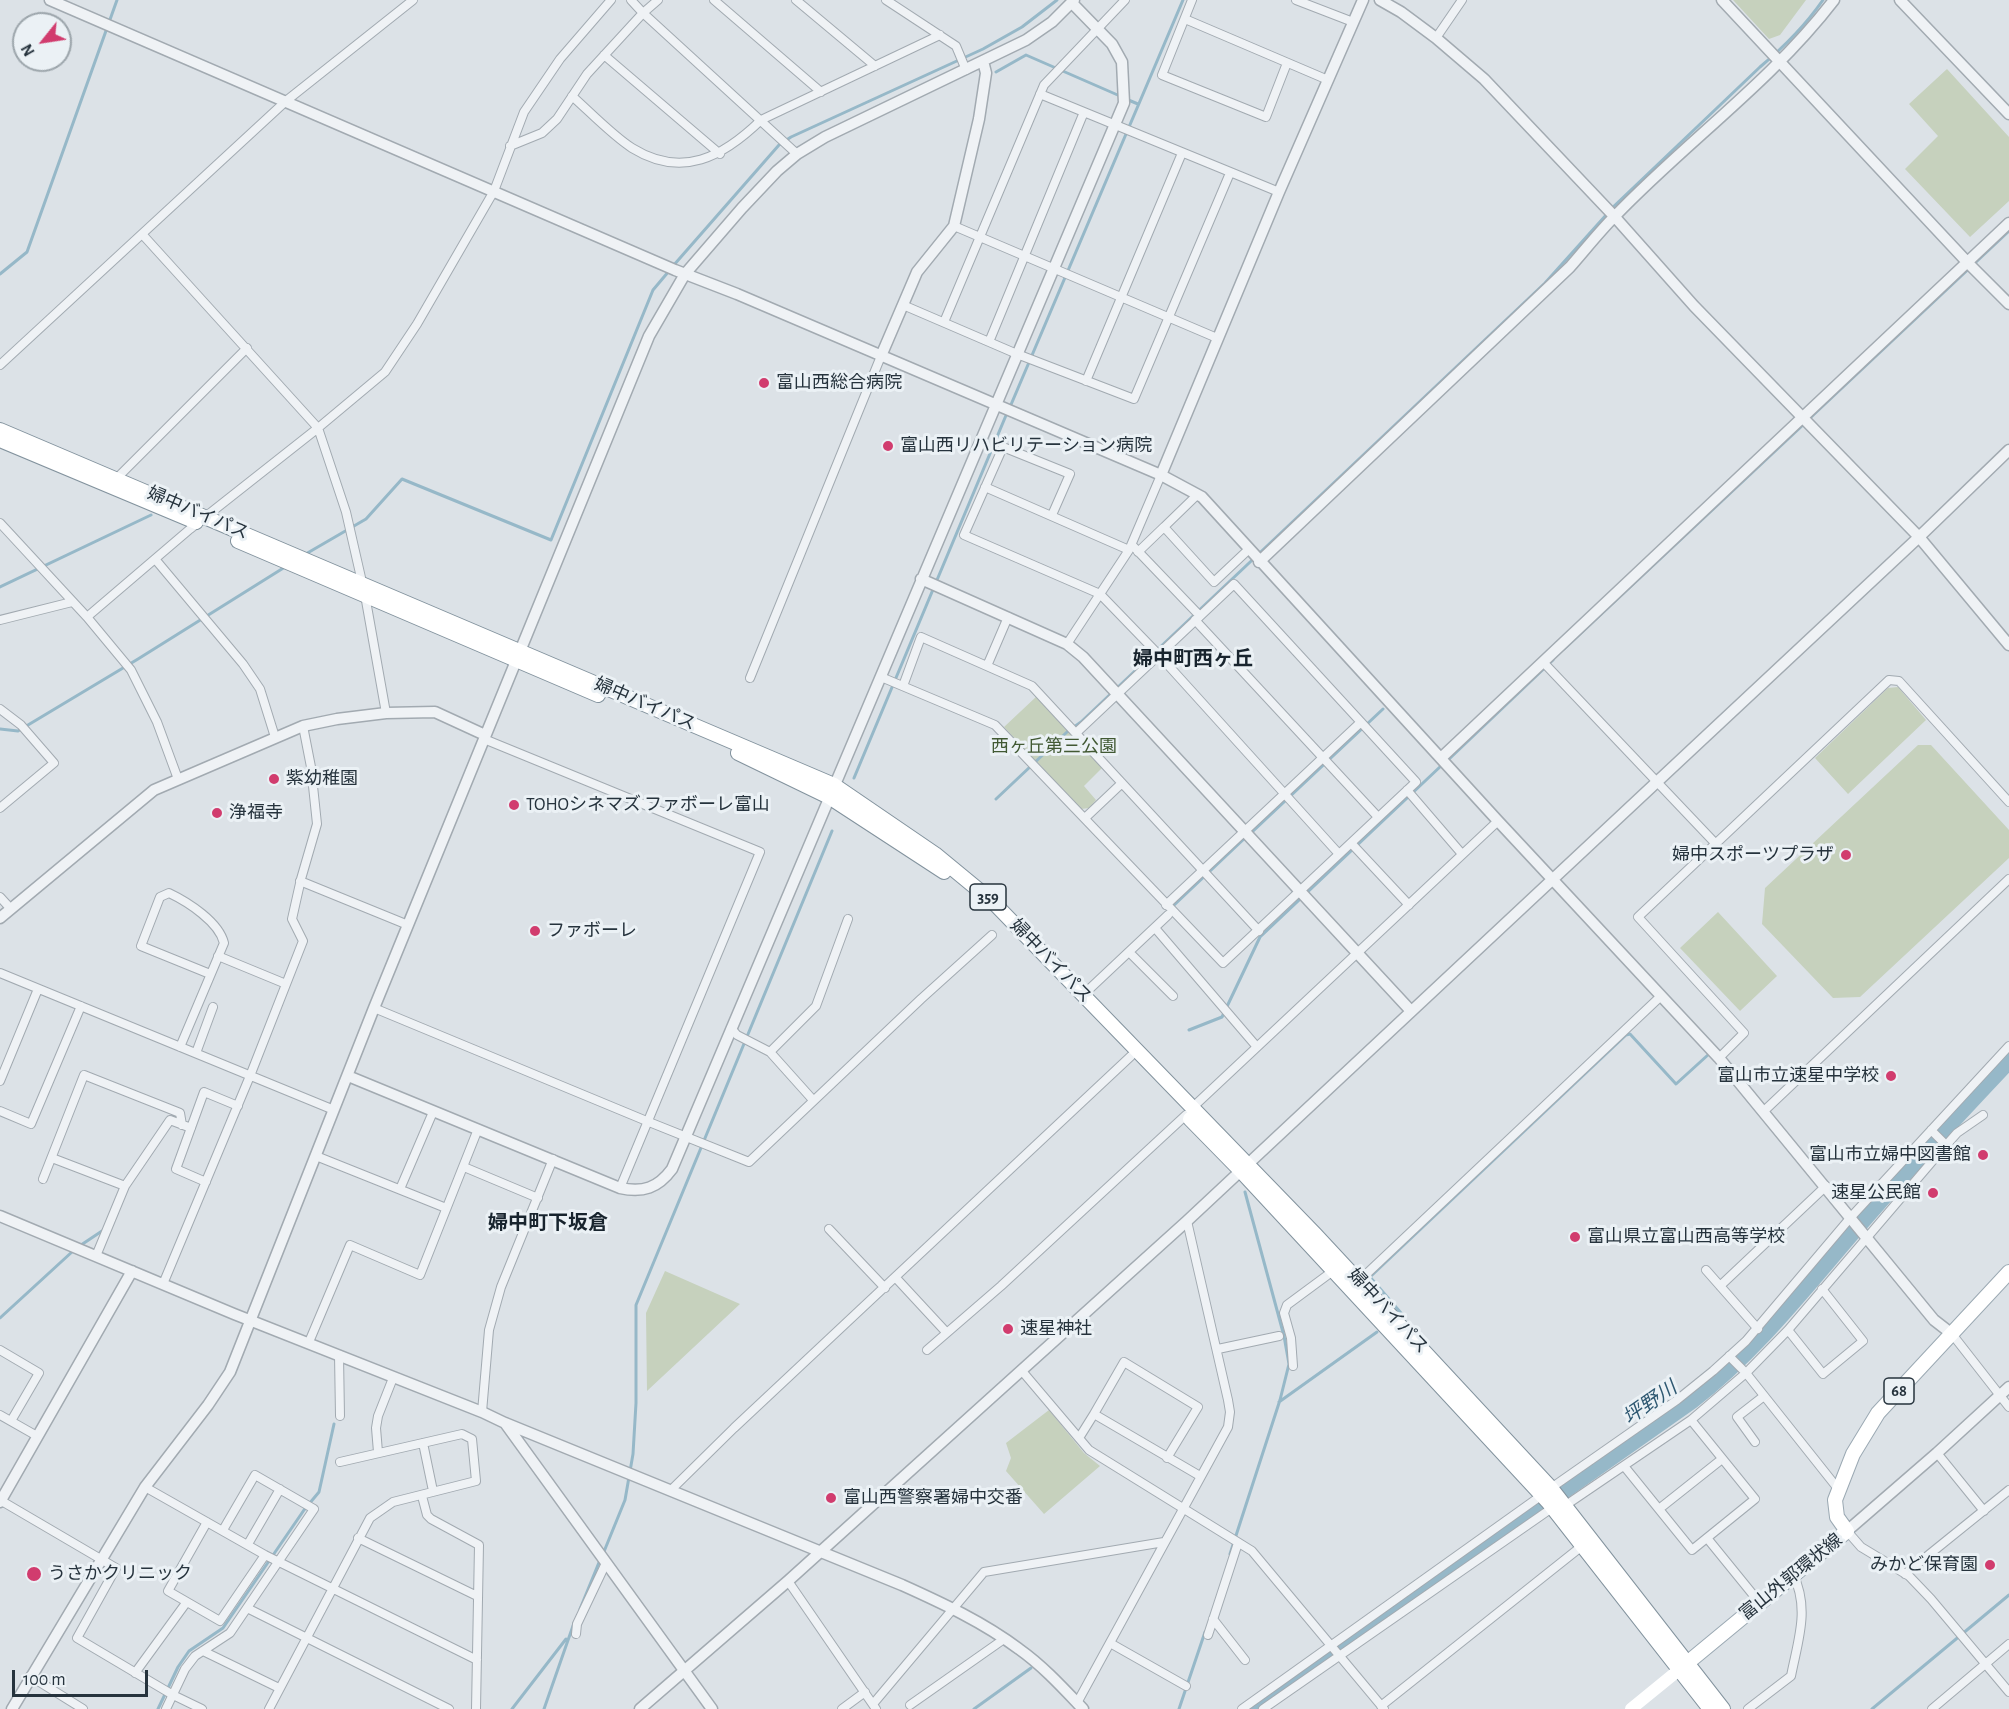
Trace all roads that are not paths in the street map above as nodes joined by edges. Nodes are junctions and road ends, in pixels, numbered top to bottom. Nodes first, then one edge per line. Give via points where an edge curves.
1 (50, 0) edge
2 (413, 0) edge
3 (611, 0) edge
4 (631, 0) edge
5 (658, 0) edge
6 (714, 0) edge
7 (796, 0) edge
8 (886, 0) edge
9 (1125, 0) edge
10 (1192, 0) edge
11 (1363, 0) edge
12 (1380, 0) edge
13 (1462, 0) edge
14 (1722, 0) edge
15 (1834, 0) edge
16 (1900, 0) edge
17 (1072, 1) edge
18 (1301, 1) edge
19 (643, 13) junction
20 (1185, 19) junction
21 (1353, 22) junction
22 (1098, 28) junction
23 (940, 35) junction
24 (1436, 38) junction
25 (604, 55) junction
26 (983, 61) junction
27 (1780, 62) junction
28 (1287, 63) junction
29 (875, 66) junction
30 (966, 70) junction
31 (1328, 80) junction
32 (821, 92) junction
33 (1040, 94) junction
34 (572, 96) junction
35 (286, 101) junction
36 (1084, 112) junction
37 (2009, 114) edge
38 (761, 120) junction
39 (1115, 125) junction
40 (510, 146) junction
41 (1182, 153) junction
42 (720, 154) junction
43 (797, 154) junction
44 (1230, 173) junction
45 (494, 191) junction
46 (1279, 192) junction
47 (1614, 216) junction
48 (2009, 223) edge
49 (954, 226) junction
50 (142, 234) junction
51 (980, 236) junction
52 (1024, 255) junction
53 (1968, 263) junction
54 (1054, 268) junction
55 (685, 274) junction
56 (1121, 297) junction
57 (2009, 304) edge
58 (903, 305) junction
59 (1169, 318) junction
60 (944, 322) junction
61 (1217, 338) junction
62 (989, 342) junction
63 (247, 348) junction
64 (1017, 354) junction
65 (882, 356) junction
66 (0, 365) edge
67 (1086, 381) junction
68 (996, 405) junction
69 (1803, 418) junction
70 (318, 428) junction
71 (0, 430) edge
72 (0, 440) edge
73 (2009, 450) edge
74 (1161, 475) junction
75 (117, 478) junction
76 (986, 487) junction
77 (1197, 495) junction
78 (1052, 515) junction
79 (202, 520) junction
80 (0, 523) edge
81 (1164, 527) junction
82 (1919, 537) junction
83 (1133, 549) junction
84 (1248, 550) junction
85 (155, 559) junction
86 (1259, 562) junction
87 (921, 579) junction
88 (363, 589) junction
89 (1100, 594) junction
90 (72, 602) junction
91 (87, 616) junction
92 (1008, 618) junction
93 (1197, 618) junction
94 (0, 620) edge
95 (2007, 640) edge
96 (1067, 644) junction
97 (1158, 654) junction
98 (518, 655) junction
99 (1544, 663) junction
100 (987, 666) junction
101 (881, 677) junction
102 (750, 678) dead end
103 (903, 686) junction
104 (1118, 693) junction
105 (0, 710) edge
106 (386, 713) junction
107 (1361, 722) junction
108 (303, 726) junction
109 (1076, 732) junction
110 (275, 737) junction
111 (485, 737) junction
112 (1323, 758) junction
113 (1441, 758) junction
114 (178, 779) junction
115 (1656, 782) junction
116 (1122, 783) junction
117 (1407, 790) junction
118 (831, 791) junction
119 (1286, 794) junction
120 (2009, 802) edge
121 (0, 808) edge
122 (1084, 818) junction
123 (1378, 818) junction
124 (1497, 821) junction
125 (1246, 831) junction
126 (1352, 843) junction
127 (1715, 843) junction
128 (1339, 854) junction
129 (1462, 854) junction
130 (1204, 870) junction
131 (1552, 879) junction
132 (2009, 879) edge
133 (300, 881) junction
134 (1301, 891) junction
135 (0, 897) edge
136 (1409, 904) junction
137 (1166, 905) junction
138 (10, 909) junction
139 (1168, 915) dead end
140 (0, 918) edge
141 (848, 919) dead end
142 (408, 925) junction
143 (1155, 928) junction
144 (1259, 931) junction
145 (992, 934) dead end
146 (1129, 952) junction
147 (1358, 953) junction
148 (218, 956) junction
149 (0, 973) edge
150 (210, 974) junction
151 (286, 984) junction
152 (38, 989) junction
153 (1083, 995) junction
154 (1173, 996) dead end
155 (1661, 996) junction
156 (81, 1006) junction
157 (213, 1007) dead end
158 (374, 1008) junction
159 (1411, 1011) junction
160 (731, 1028) junction
161 (2009, 1046) edge
162 (180, 1047) junction
163 (1257, 1047) junction
164 (770, 1052) junction
165 (196, 1053) junction
166 (1131, 1056) junction
167 (1719, 1058) junction
168 (250, 1076) junction
169 (348, 1076) junction
170 (0, 1081) edge
171 (813, 1100) junction
172 (238, 1106) junction
173 (334, 1110) junction
174 (0, 1111) edge
175 (1764, 1111) junction
176 (433, 1112) junction
177 (1189, 1112) junction
178 (1983, 1115) dead end
179 (649, 1122) junction
180 (187, 1126) junction
181 (478, 1129) junction
182 (1931, 1130) junction
183 (685, 1136) junction
184 (1946, 1144) junction
185 (316, 1156) junction
186 (52, 1158) junction
187 (553, 1159) junction
188 (464, 1167) junction
189 (1244, 1167) junction
190 (43, 1179) dead end
191 (206, 1182) junction
192 (124, 1186) junction
193 (1826, 1186) junction
194 (620, 1188) junction
195 (400, 1189) junction
196 (538, 1198) junction
197 (446, 1208) junction
198 (0, 1216) edge
199 (1851, 1217) junction
200 (1187, 1221) junction
201 (829, 1229) dead end
202 (1866, 1236) junction
203 (96, 1256) junction
204 (1706, 1270) dead end
205 (132, 1271) junction
206 (1333, 1271) junction
207 (2009, 1272) edge
208 (896, 1278) junction
209 (1359, 1280) junction
210 (164, 1284) junction
211 (1720, 1286) junction
212 (885, 1288) junction
213 (1822, 1289) junction
214 (250, 1320) junction
215 (1758, 1329) junction
216 (1788, 1330) junction
217 (946, 1332) junction
218 (1952, 1334) junction
219 (1280, 1336) dead end
220 (309, 1342) junction
221 (1218, 1349) junction
222 (0, 1350) edge
223 (927, 1350) dead end
224 (339, 1355) junction
225 (1729, 1356) junction
226 (1293, 1366) dead end
227 (1022, 1371) junction
228 (1746, 1373) junction
229 (393, 1378) junction
230 (2009, 1387) edge
231 (1764, 1396) junction
232 (2000, 1396) junction
233 (2009, 1407) edge
234 (482, 1412) junction
235 (1094, 1414) junction
236 (0, 1415) edge
237 (340, 1416) dead end
238 (1691, 1420) junction
239 (11, 1422) junction
240 (505, 1423) junction
241 (37, 1436) junction
242 (1079, 1438) junction
243 (1755, 1442) dead end
244 (423, 1443) junction
245 (378, 1452) junction
246 (1937, 1453) junction
247 (1167, 1458) junction
248 (1722, 1459) junction
249 (340, 1462) dead end
250 (1624, 1466) junction
251 (1200, 1476) junction
252 (145, 1486) junction
253 (280, 1489) junction
254 (1839, 1490) junction
255 (2009, 1490) edge
256 (433, 1491) junction
257 (670, 1491) junction
258 (1547, 1492) junction
259 (422, 1496) junction
260 (0, 1501) edge
261 (1559, 1506) junction
262 (1183, 1508) junction
263 (1659, 1509) junction
264 (1984, 1510) junction
265 (207, 1522) junction
266 (224, 1530) junction
267 (1847, 1531) junction
268 (358, 1538) junction
269 (1707, 1538) junction
270 (1164, 1542) junction
271 (1238, 1543) junction
272 (248, 1544) junction
273 (1582, 1546) junction
274 (819, 1552) junction
275 (266, 1555) junction
276 (101, 1560) junction
277 (278, 1561) junction
278 (605, 1562) junction
279 (1793, 1574) junction
280 (1905, 1574) junction
281 (788, 1581) junction
282 (331, 1588) junction
283 (477, 1596) junction
284 (1759, 1602) junction
285 (186, 1603) junction
286 (952, 1607) junction
287 (247, 1608) junction
288 (1213, 1619) junction
289 (576, 1634) dead end
290 (1208, 1635) dead end
291 (306, 1638) junction
292 (1004, 1639) junction
293 (1110, 1643) junction
294 (2009, 1644) edge
295 (1331, 1645) junction
296 (203, 1651) junction
297 (1339, 1655) junction
298 (477, 1660) junction
299 (1245, 1660) dead end
300 (1985, 1664) junction
301 (1684, 1666) junction
302 (685, 1671) junction
303 (135, 1672) junction
304 (30, 1676) junction
305 (1186, 1686) dead end
306 (279, 1689) junction
307 (865, 1692) junction
308 (2009, 1692) edge
309 (173, 1695) junction
310 (67, 1699) junction
311 (910, 1705) dead end
312 (1080, 1706) edge
313 (875, 1707) edge
314 (1383, 1707) edge
315 (12, 1709) edge
316 (62, 1709) edge
317 (83, 1709) edge
318 (166, 1709) edge
319 (202, 1709) edge
320 (269, 1709) edge
321 (449, 1709) edge
322 (476, 1709) edge
323 (640, 1709) edge
324 (712, 1709) edge
325 (842, 1709) edge
326 (1242, 1709) edge
327 (1263, 1709) edge
328 (1630, 1709) edge
329 (1710, 1709) edge
330 (1723, 1709) edge
331 (1748, 1709) edge
332 (1932, 1709) edge

1 - 35 street
2 - 35 street
3 - 40 street via 537,90
4 - 19 street
5 - 19 street
6 - 32 street
7 - 29 street
8 - 23 street
9 - 22 street
10 - 20 street
11 - 21 street
12 - 24 street
13 - 24 street
14 - 27 street
15 - 27 street
16 - 37 street
17 - 22 street
17 - 26 street via 1052,22 1026,40
18 - 21 street
19 - 25 street
19 - 38 street
20 - 28 street
20 - 28 street via 1162,75 1266,117
21 - 31 street
22 - 33 street
22 - 39 street via 1113,44 1122,62 1124,103
23 - 29 street
23 - 30 street via 956,46
24 - 47 street via 1484,79
25 - 34 street
25 - 42 street
26 - 30 street
26 - 49 street via 986,73 979,119
27 - 47 street
27 - 53 street
28 - 31 street
29 - 32 street
30 - 43 street
31 - 46 street
32 - 38 street
33 - 36 street
33 - 51 street
34 - 40 street via 542,134
34 - 42 street via 631,147 657,160 687,163
35 - 45 street
35 - 50 street
36 - 39 street
36 - 52 street
38 - 42 street
38 - 43 street
39 - 41 street
39 - 54 street
40 - 45 street
41 - 44 street
41 - 56 street
43 - 55 street via 770,178
44 - 46 street
44 - 59 street
45 - 55 street
45 - 70 street via 385,372
46 - 61 street
47 - 69 street via 1694,306
47 - 86 street via 1570,267
48 - 53 street
49 - 51 street
49 - 58 street via 917,272
50 - 63 street
50 - 66 street
51 - 52 street
51 - 60 street
52 - 54 street
52 - 62 street
53 - 57 street
53 - 69 street
54 - 56 street
54 - 64 street
55 - 65 street
55 - 98 street via 649,336
56 - 59 street
56 - 67 street
58 - 60 street
58 - 65 street
59 - 61 street
59 - 67 street via 1134,399
60 - 62 street
61 - 74 street
62 - 64 street
63 - 70 street
63 - 75 street
64 - 67 street
64 - 68 street
65 - 68 street
65 - 102 street
68 - 74 street
68 - 87 street
69 - 82 street
69 - 99 street
70 - 79 street
70 - 88 street via 346,512
71 - 75 main road, 婦中バイパス / 359
72 - 79 main road, 婦中バイパス / 359
73 - 82 street
74 - 77 street
74 - 83 street
75 - 79 main road, 婦中バイパス / 359
76 - 78 street
76 - 78 street via 1003,447 1070,474
76 - 89 street via 964,535
77 - 81 street
77 - 84 street
78 - 83 street
79 - 85 street
79 - 88 main road, 婦中バイパス / 359
80 - 90 street
81 - 83 street
81 - 84 street via 1214,582
82 - 95 street
82 - 115 street
83 - 89 street
83 - 93 street
84 - 86 street
85 - 91 street
85 - 110 street via 260,689
86 - 113 street
87 - 92 street
87 - 101 street
88 - 98 main road, 婦中バイパス / 359
88 - 106 street
89 - 96 street
89 - 97 street
90 - 91 street
90 - 94 street
91 - 114 street via 131,670 157,722
92 - 96 street
92 - 100 street
93 - 97 street
93 - 107 street via 1234,584
93 - 112 street
96 - 104 street
97 - 104 street
97 - 119 street
98 - 111 street
98 - 118 main road, 婦中バイパス / 359
99 - 113 street
99 - 115 street
100 - 103 street via 921,637
100 - 109 street via 1032,686
101 - 103 street
101 - 118 street
103 - 122 street via 995,725
104 - 109 street
104 - 125 street
105 - 121 street via 21,725 54,763
106 - 108 street
106 - 111 street via 435,712
107 - 112 street
107 - 117 street via 1416,782
108 - 110 street
108 - 133 street via 317,824
109 - 116 street
110 - 114 street
111 - 142 street
111 - 179 street via 760,852
112 - 119 street
112 - 123 street
113 - 124 street
114 - 138 street via 154,790
115 - 127 street
115 - 131 street
116 - 122 street
116 - 130 street
117 - 123 street
117 - 129 street
118 - 153 main road, 婦中バイパス / 359 via 926,848 977,886
118 - 160 street
118 - 166 main road, 婦中バイパス / 359 via 988,907
119 - 125 street
119 - 128 street
120 - 127 street via 1899,681 1889,680
122 - 137 street
123 - 126 street
124 - 129 street
124 - 131 street
125 - 130 street
125 - 134 street
126 - 128 street
126 - 136 street
127 - 167 street via 1638,917 1744,1033
128 - 134 street
129 - 136 street
130 - 137 street
130 - 144 street
131 - 155 street
131 - 159 street
132 - 175 street
133 - 142 street
133 - 151 street via 292,919 303,941
134 - 144 street
134 - 147 street
135 - 138 street
136 - 147 street
137 - 144 street via 1223,963
138 - 140 street
139 - 143 street
141 - 164 street via 816,1006
142 - 158 street
143 - 146 street
143 - 163 street
145 - 171 street
146 - 153 street
146 - 154 street
147 - 159 street
147 - 163 street
148 - 150 street
148 - 150 street via 224,943 221,933 188,902 169,893 160,897 141,946
148 - 151 street
149 - 152 street
150 - 162 street
151 - 168 street
152 - 156 street
152 - 170 street
153 - 177 main road, 婦中バイパス / 359
155 - 167 street
155 - 209 street
156 - 162 street
156 - 174 street via 31,1124
157 - 165 street
158 - 169 street
158 - 179 street
159 - 189 street
160 - 164 street
160 - 183 street
161 - 182 street
162 - 165 street
163 - 177 street
164 - 171 street
165 - 168 street
166 - 177 main road, 婦中バイパス / 359
166 - 208 street
167 - 175 street
168 - 172 street
168 - 173 street
169 - 173 street
169 - 176 street
171 - 183 street via 750,1162
172 - 180 street via 204,1092
172 - 191 street
173 - 185 street
175 - 193 street
176 - 181 street
176 - 195 street
177 - 189 main road, 婦中バイパス / 359
177 - 217 street
178 - 184 street
179 - 183 street
179 - 194 street
180 - 186 street via 180,1113 84,1075
180 - 191 street via 176,1169
180 - 192 street via 170,1120
181 - 187 street
181 - 188 street
182 - 184 street
182 - 199 street
183 - 194 street via 665,1178 634,1191
184 - 202 street
185 - 195 street
185 - 214 street
186 - 190 street
186 - 192 street
187 - 194 street
187 - 196 street
188 - 196 street
188 - 197 street
189 - 200 street
189 - 206 main road, 婦中バイパス / 359
189 - 209 main road, 婦中バイパス / 359
191 - 210 street
192 - 203 street
193 - 199 street
193 - 211 street
195 - 197 street
196 - 234 street via 501,1287 489,1330
197 - 220 street via 420,1275 350,1245
198 - 203 street
199 - 202 street
199 - 215 street
200 - 221 street
200 - 227 street
201 - 212 street
202 - 213 street
202 - 218 street via 1934,1320
203 - 205 street
204 - 211 street
205 - 210 street
205 - 241 street
206 - 226 street via 1287,1305 1284,1312
206 - 258 main road, 婦中バイパス / 359
207 - 218 main road, 富山外郭環状線 / 68
208 - 212 street
208 - 217 street
209 - 258 main road, 婦中バイパス / 359
210 - 214 street
211 - 215 street
212 - 257 street
213 - 216 street
213 - 216 street via 1863,1341 1823,1374
214 - 220 street
214 - 252 street via 230,1372
215 - 225 street
216 - 228 street
217 - 223 street
218 - 232 street
218 - 254 main road, 富山外郭環状線 / 68 via 1878,1413 1853,1454
219 - 221 street
220 - 224 street
221 - 251 street via 1230,1412 1228,1427
222 - 239 street via 39,1373
224 - 229 street
224 - 237 street
225 - 228 street
225 - 258 street via 1677,1400
227 - 242 street
227 - 274 street
228 - 231 street
228 - 238 street
229 - 234 street
229 - 245 street via 378,1416
230 - 232 street
231 - 243 street via 1737,1417
231 - 254 street
232 - 233 street
232 - 246 street
234 - 240 street
235 - 242 street
235 - 247 street
235 - 247 street via 1125,1362 1198,1407
236 - 239 street
238 - 248 street
238 - 250 street
239 - 241 street
240 - 257 street
240 - 278 street
241 - 260 street
242 - 262 street via 1089,1450
244 - 245 street
244 - 256 street
244 - 256 street via 462,1434 472,1439 476,1481
245 - 249 street
246 - 264 street
246 - 267 street
247 - 251 street
248 - 263 street
248 - 269 street via 1755,1499
250 - 261 street
250 - 263 street
251 - 262 street
252 - 265 street
252 - 276 street
253 - 266 street via 255,1475
253 - 272 street
253 - 277 street via 314,1509
254 - 267 main road, 富山外郭環状線 / 68 via 1835,1500 1838,1517
255 - 264 street
256 - 259 street
257 - 274 street
258 - 261 main road, 婦中バイパス / 359
258 - 295 street
259 - 268 street via 380,1509
259 - 283 street via 431,1519 479,1545
260 - 276 street
261 - 273 main road, 婦中バイパス / 359
261 - 297 street
261 - 301 main road, 婦中バイパス / 359
262 - 270 street
262 - 271 street
263 - 269 street via 1692,1550
264 - 280 street
265 - 266 street
265 - 285 street via 168,1591
266 - 272 street
267 - 279 main road, 富山外郭環状線
267 - 280 street via 1861,1547
268 - 282 street
268 - 283 street
269 - 284 street
270 - 286 street via 984,1572
270 - 293 street
271 - 288 street
271 - 295 street via 1252,1551
272 - 275 street
273 - 301 main road, 婦中バイパス / 359
273 - 314 street
274 - 281 street
274 - 286 street
275 - 277 street
275 - 285 street via 220,1621
276 - 303 street via 116,1568 77,1638
276 - 304 street
277 - 282 street
277 - 287 street
278 - 289 street
278 - 302 street
279 - 284 main road, 富山外郭環状線
279 - 331 street via 1801,1589 1803,1610 1791,1676
280 - 300 street
281 - 302 street
281 - 307 street
282 - 291 street
282 - 298 street
283 - 298 street
284 - 301 main road, 富山外郭環状線
285 - 303 street
286 - 292 street
286 - 313 street
287 - 291 street
287 - 296 street via 230,1633
288 - 290 street
288 - 299 street
291 - 306 street
291 - 321 street
292 - 311 street
292 - 312 street via 1045,1670
293 - 305 street
293 - 312 street
294 - 300 street
295 - 297 street
295 - 326 street
296 - 306 street
296 - 309 street via 185,1669
297 - 314 street
297 - 327 street
298 - 322 street
300 - 308 street
300 - 332 street
301 - 328 main road
301 - 329 main road, 婦中バイパス / 359
301 - 330 main road, 婦中バイパス / 359
302 - 323 street
302 - 324 street
303 - 309 street
304 - 310 street
304 - 315 street
306 - 320 street
307 - 313 street
307 - 325 street
309 - 318 street
309 - 319 street
310 - 316 street
310 - 317 street

